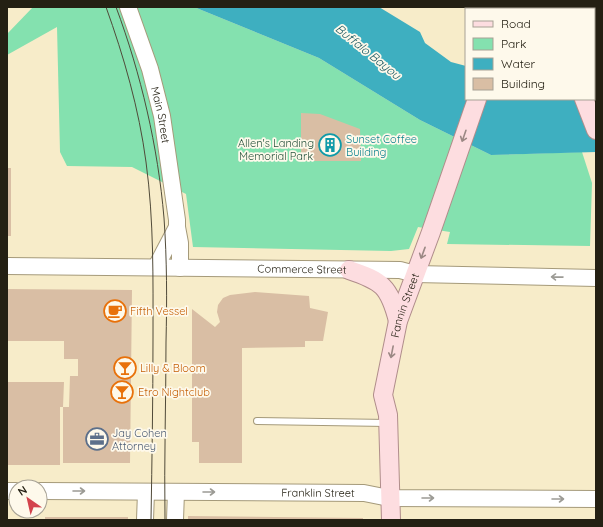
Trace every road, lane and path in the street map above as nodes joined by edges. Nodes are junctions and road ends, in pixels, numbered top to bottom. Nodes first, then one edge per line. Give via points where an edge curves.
1 (128, 7) edge
2 (477, 100) edge
3 (584, 100) edge
4 (596, 130) edge
5 (177, 224) junction
6 (7, 266) edge
7 (156, 267) junction
8 (180, 268) junction
9 (349, 270) junction
10 (415, 274) junction
11 (596, 278) edge
12 (398, 321) junction
13 (257, 421) dead end
14 (388, 423) junction
15 (48, 491) edge
16 (146, 492) junction
17 (176, 492) junction
18 (389, 498) junction
19 (596, 499) edge
20 (145, 520) edge
21 (175, 520) edge
22 (391, 520) edge

1 - 5 main road, Main Street via 150,69 162,116
2 -> 10 main road, Fannin Street
3 - 4 main road
5 - 7 main road
5 - 8 main road, Main Street
6 - 7 main road, Commerce Street
7 - 8 main road, Commerce Street
8 - 9 main road, Commerce Street
9 - 10 main road, Commerce Street via 400,270
9 - 12 main road via 369,276 381,284 391,297
11 -> 10 main road, Commerce Street
10 - 12 main road, Fannin Street
12 -> 14 main road, Fannin Street via 383,395
13 - 14 lane
14 - 18 main road, Fannin Street
15 -> 16 main road, Franklin Street
16 - 17 main road, Franklin Street
16 - 20 main road
17 -> 18 main road, Franklin Street via 364,493
17 - 21 main road
18 -> 19 main road, Franklin Street
18 - 22 main road, Fannin Street

